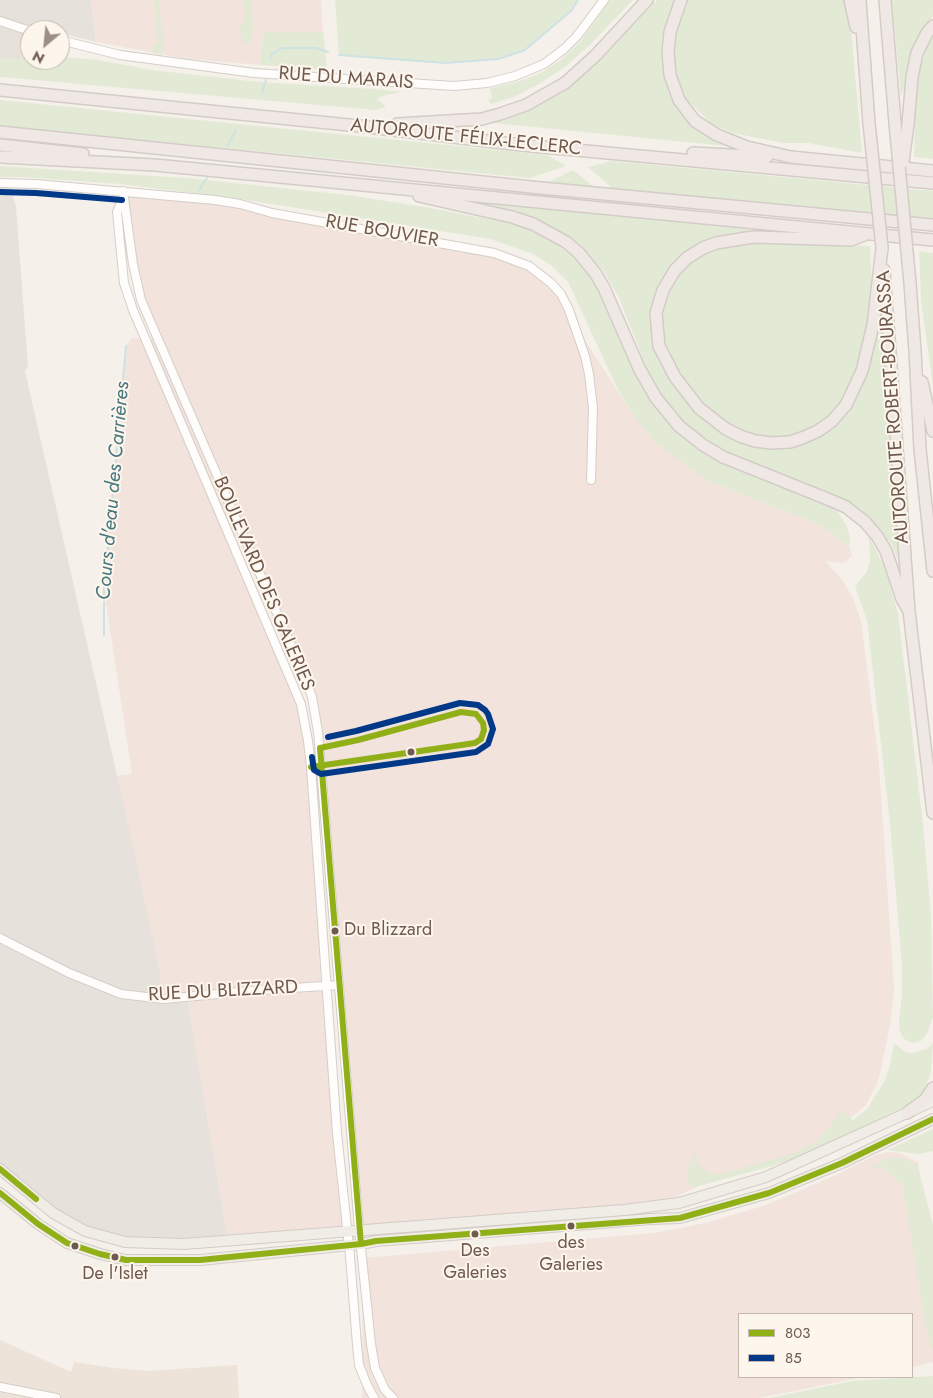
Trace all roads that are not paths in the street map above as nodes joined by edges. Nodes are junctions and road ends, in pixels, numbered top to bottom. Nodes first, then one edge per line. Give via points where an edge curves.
1 (604, 0) edge
2 (648, 0) edge
3 (681, 0) edge
4 (850, 0) edge
5 (860, 0) edge
6 (885, 0) edge
7 (0, 21) edge
8 (933, 26) edge
9 (20, 28) edge
10 (70, 42) edge
11 (0, 90) edge
12 (867, 92) junction
13 (359, 126) junction
14 (0, 132) edge
15 (0, 145) edge
16 (521, 145) junction
17 (791, 156) junction
18 (0, 157) edge
19 (155, 165) junction
20 (933, 171) edge
21 (0, 183) edge
22 (933, 183) edge
23 (373, 185) junction
24 (900, 189) junction
25 (123, 195) junction
26 (933, 225) edge
27 (870, 234) junction
28 (933, 240) edge
29 (881, 281) junction
30 (915, 351) junction
31 (933, 431) edge
32 (591, 480) dead end
33 (928, 517) junction
34 (933, 532) edge
35 (933, 571) edge
36 (909, 611) junction
37 (933, 813) edge
38 (0, 938) edge
39 (339, 985) junction
40 (326, 986) junction
41 (933, 1088) edge
42 (933, 1101) edge
43 (907, 1113) junction
44 (933, 1118) edge
45 (0, 1169) edge
46 (0, 1193) edge
47 (359, 1229) junction
48 (346, 1231) junction
49 (361, 1244) junction
50 (348, 1245) junction
51 (0, 1387) edge
52 (56, 1398) edge
53 (374, 1398) edge
54 (393, 1398) edge

1 - 10 street, RUE DU MARAIS via 577,36 544,64 515,76 454,86 254,73 120,55
2 - 13 highway via 565,83 526,105 482,119
3 - 17 highway via 670,32 668,52 670,74 679,100 695,120 717,136 747,147
4 - 12 highway
5 - 12 highway, AUTOROUTE ROBERT-BOURASSA
6 - 24 highway, AUTOROUTE ROBERT-BOURASSA, bridge
7 - 9 street
8 - 24 highway, bridge via 917,53 912,77
11 - 13 highway, AUTOROUTE FÉLIX-LECLERC
12 - 29 highway, AUTOROUTE ROBERT-BOURASSA, bridge via 882,248
13 - 16 highway, AUTOROUTE FÉLIX-LECLERC
14 - 26 highway
15 - 19 highway
16 - 17 highway via 772,158
16 - 22 highway, AUTOROUTE FÉLIX-LECLERC
17 - 20 highway
18 - 19 highway
19 - 23 highway
21 - 25 street, RUE BOUVIER via 36,184
23 - 27 highway
23 - 36 highway via 512,217 566,242 596,274 639,368 656,398 679,426 723,457 846,507 865,522 886,551
24 - 30 highway, AUTOROUTE ROBERT-BOURASSA, bridge
25 - 32 street, RUE BOUVIER via 240,204 272,213 494,253 529,266 561,294 585,356 593,408
25 - 39 street, BOULEVARD DES GALERIES via 141,300 312,697 318,732
25 - 40 street, BOULEVARD DES GALERIES via 117,212 124,284 133,310 301,704 311,767
27 - 28 highway
27 - 29 highway via 851,240 753,237 703,248 674,270 663,290 656,313 659,346 686,393 726,429 755,441 790,442 818,431 846,405 862,371
29 - 36 highway, AUTOROUTE ROBERT-BOURASSA
30 - 31 highway
30 - 33 highway, AUTOROUTE ROBERT-BOURASSA via 920,449
33 - 34 highway
33 - 35 highway, AUTOROUTE ROBERT-BOURASSA
36 - 37 highway, AUTOROUTE ROBERT-BOURASSA
38 - 40 street, RUE DU BLIZZARD via 69,974 121,994 163,999
39 - 40 street, RUE DU BLIZZARD
39 - 47 street, BOULEVARD DES GALERIES
40 - 48 street, BOULEVARD DES GALERIES
41 - 43 highway via 925,1100
42 - 43 main road
43 - 47 main road via 766,1177 679,1203 631,1210
44 - 49 main road via 842,1163 770,1193 680,1218
45 - 48 main road via 54,1213 85,1231 125,1242 184,1244
46 - 50 main road via 67,1243 126,1260 200,1260
47 - 48 main road
47 - 49 street, BOULEVARD DES GALERIES
48 - 50 street, BOULEVARD DES GALERIES
49 - 50 main road
49 - 54 street, BOULEVARD DES GALERIES via 375,1368 385,1390
50 - 53 street, BOULEVARD DES GALERIES via 359,1365
51 - 52 street

